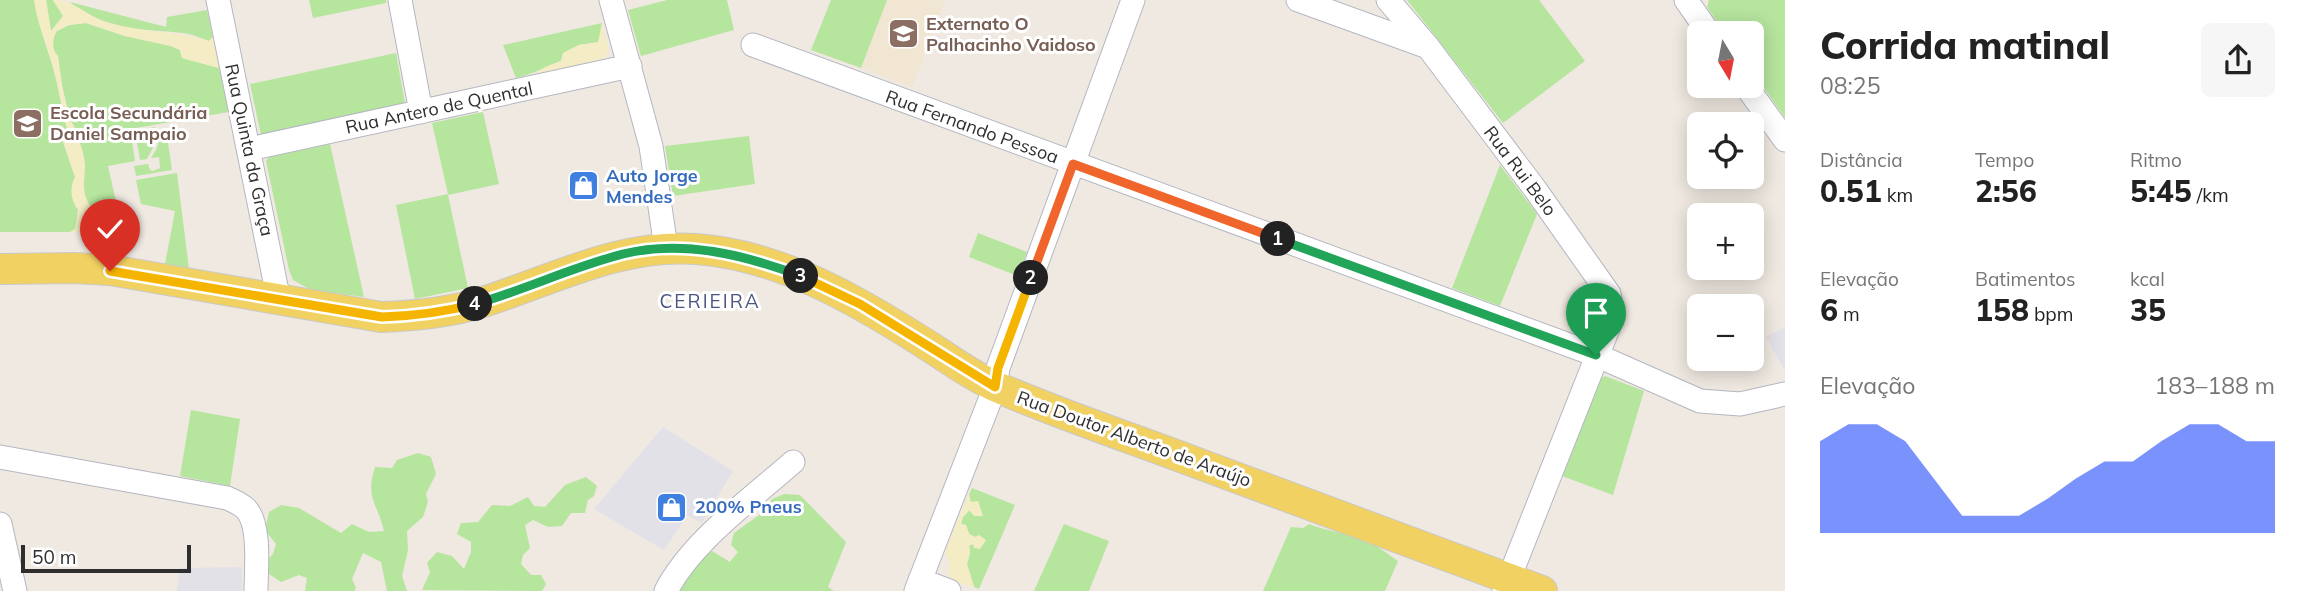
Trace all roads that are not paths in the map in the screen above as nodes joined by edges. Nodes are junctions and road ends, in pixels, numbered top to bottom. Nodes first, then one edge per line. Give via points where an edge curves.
1 (218, 0) edge
2 (400, 0) edge
3 (611, 0) edge
4 (1133, 0) edge
5 (1298, 0) edge
6 (1388, 0) edge
7 (1686, 0) edge
8 (1701, 21) edge
9 (753, 45) dead end
10 (1427, 47) junction
11 (630, 66) junction
12 (1755, 98) edge
13 (421, 112) junction
14 (1785, 140) edge
15 (249, 149) junction
16 (1073, 164) junction
17 (666, 248) junction
18 (0, 269) edge
19 (279, 301) junction
20 (1596, 355) junction
21 (995, 387) junction
22 (1785, 394) edge
23 (0, 457) edge
24 (793, 462) dead end
25 (0, 524) edge
26 (918, 585) edge
27 (1506, 585) edge
28 (15, 591) edge
29 (256, 591) edge
30 (666, 591) edge
31 (949, 591) edge
32 (1542, 591) edge

1 - 15 street, Rua Quinta da Graça
2 - 13 street
3 - 11 street
4 - 16 street
5 - 10 street
6 - 10 street, Rua Rui Belo
7 - 8 street
9 - 16 street, Rua Fernando Pessoa
10 - 20 street, Rua Rui Belo via 1609,294 1613,316
11 - 13 street, Rua Antero de Quental
11 - 17 street via 651,146
12 - 14 street
13 - 15 street, Rua Antero de Quental
15 - 19 street, Rua Quinta da Graça
16 - 20 street, Rua Fernando Pessoa
16 - 21 street
17 - 19 main road, Rua Doutor Alberto de Araújo via 624,254 479,303 425,315 382,317
17 - 21 main road, Rua Doutor Alberto de Araújo via 737,256 817,282
18 - 19 main road, Rua Doutor Alberto de Araújo via 110,271
20 - 22 street, Rua Fernando Pessoa via 1700,401 1740,404
20 - 27 street, Rua Rui Belo
21 - 26 street
21 - 27 main road, Rua Doutor Alberto de Araújo
23 - 29 street via 227,498 244,506 255,527
24 - 30 street via 705,542 677,571
25 - 28 street
26 - 31 street
27 - 32 main road, Rua Doutor Alberto de Araújo

